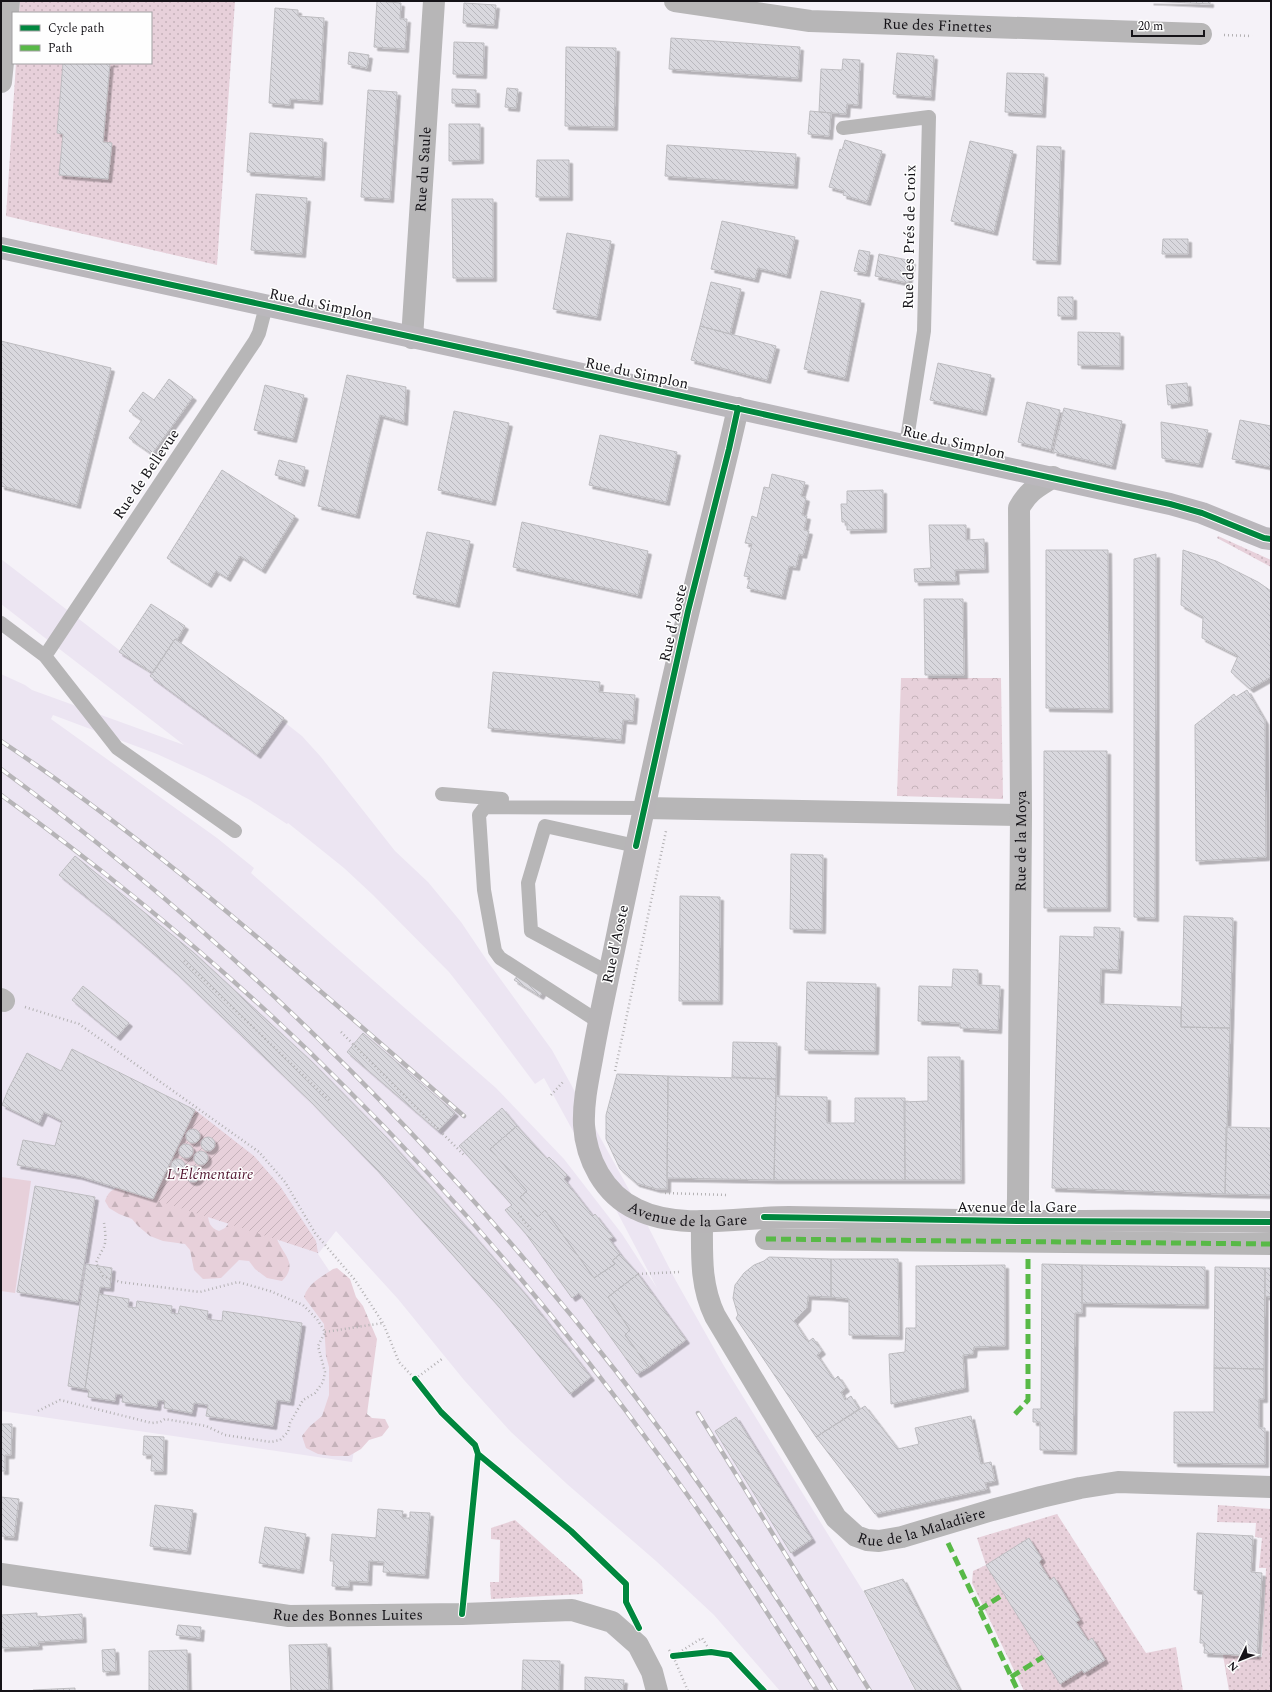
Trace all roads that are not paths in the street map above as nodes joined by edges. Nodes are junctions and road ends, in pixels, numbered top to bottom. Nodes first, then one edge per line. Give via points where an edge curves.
1 (9, 1) edge
2 (434, 1) edge
3 (675, 1) edge
4 (1201, 34) road end
5 (1, 82) edge
6 (842, 128) dead end
7 (1, 248) edge
8 (266, 306) junction
9 (412, 338) junction
10 (738, 408) junction
11 (906, 444) junction
12 (1053, 478) junction
13 (1269, 540) edge
14 (1, 623) edge
15 (45, 656) junction
16 (442, 794) dead end
17 (644, 808) junction
18 (1020, 815) junction
19 (235, 831) dead end
20 (636, 846) junction
21 (609, 973) junction
22 (599, 1022) junction
23 (589, 1154) joint
24 (702, 1221) junction
25 (1017, 1221) junction
26 (1271, 1222) edge
27 (766, 1239) dead end
28 (1271, 1244) edge
29 (1271, 1487) edge
30 (1, 1574) edge
31 (654, 1681) edge

1 - 5 street
2 - 9 street, Rue du Saule
3 - 4 street, Rue des Finettes via 810,21
6 - 11 lane, Rue des Prés de Croix via 929,117 924,331
7 - 8 main road, Rue du Simplon
8 - 9 main road, Rue du Simplon
8 - 15 lane, Rue de Bellevue via 255,341
9 - 10 main road, Rue du Simplon
10 - 11 main road, Rue du Simplon
10 - 17 street, Rue d'Aoste via 688,611
11 - 12 main road, Rue du Simplon
12 - 13 main road, Rue du Simplon via 1202,513
12 - 18 street, Rue de la Moya via 1033,489 1019,508
14 - 15 lane
15 - 19 lane via 117,748
16 - 17 lane via 621,809
17 - 18 street
17 - 20 street, Rue d'Aoste
17 - 22 lane
17 - 22 lane via 485,807 479,814 484,890 494,951 500,958
18 - 25 street, Rue de la Moya
20 - 21 street, Rue d'Aoste
20 - 21 lane via 545,826 528,883 531,931
21 - 22 street, Rue d'Aoste
22 - 23 street, Rue d'Aoste via 584,1109
23 - 24 street, Avenue de la Gare via 606,1185 635,1209 659,1217
24 - 25 street, Avenue de la Gare via 764,1217
24 - 29 street, Rue de la Maladière via 704,1288 715,1316 836,1518 856,1536 879,1541 902,1537 1035,1499 1118,1482
25 - 26 street, Avenue de la Gare
27 - 28 street
30 - 31 street, Rue des Bonnes Luites via 289,1616 572,1610 612,1622 638,1645

